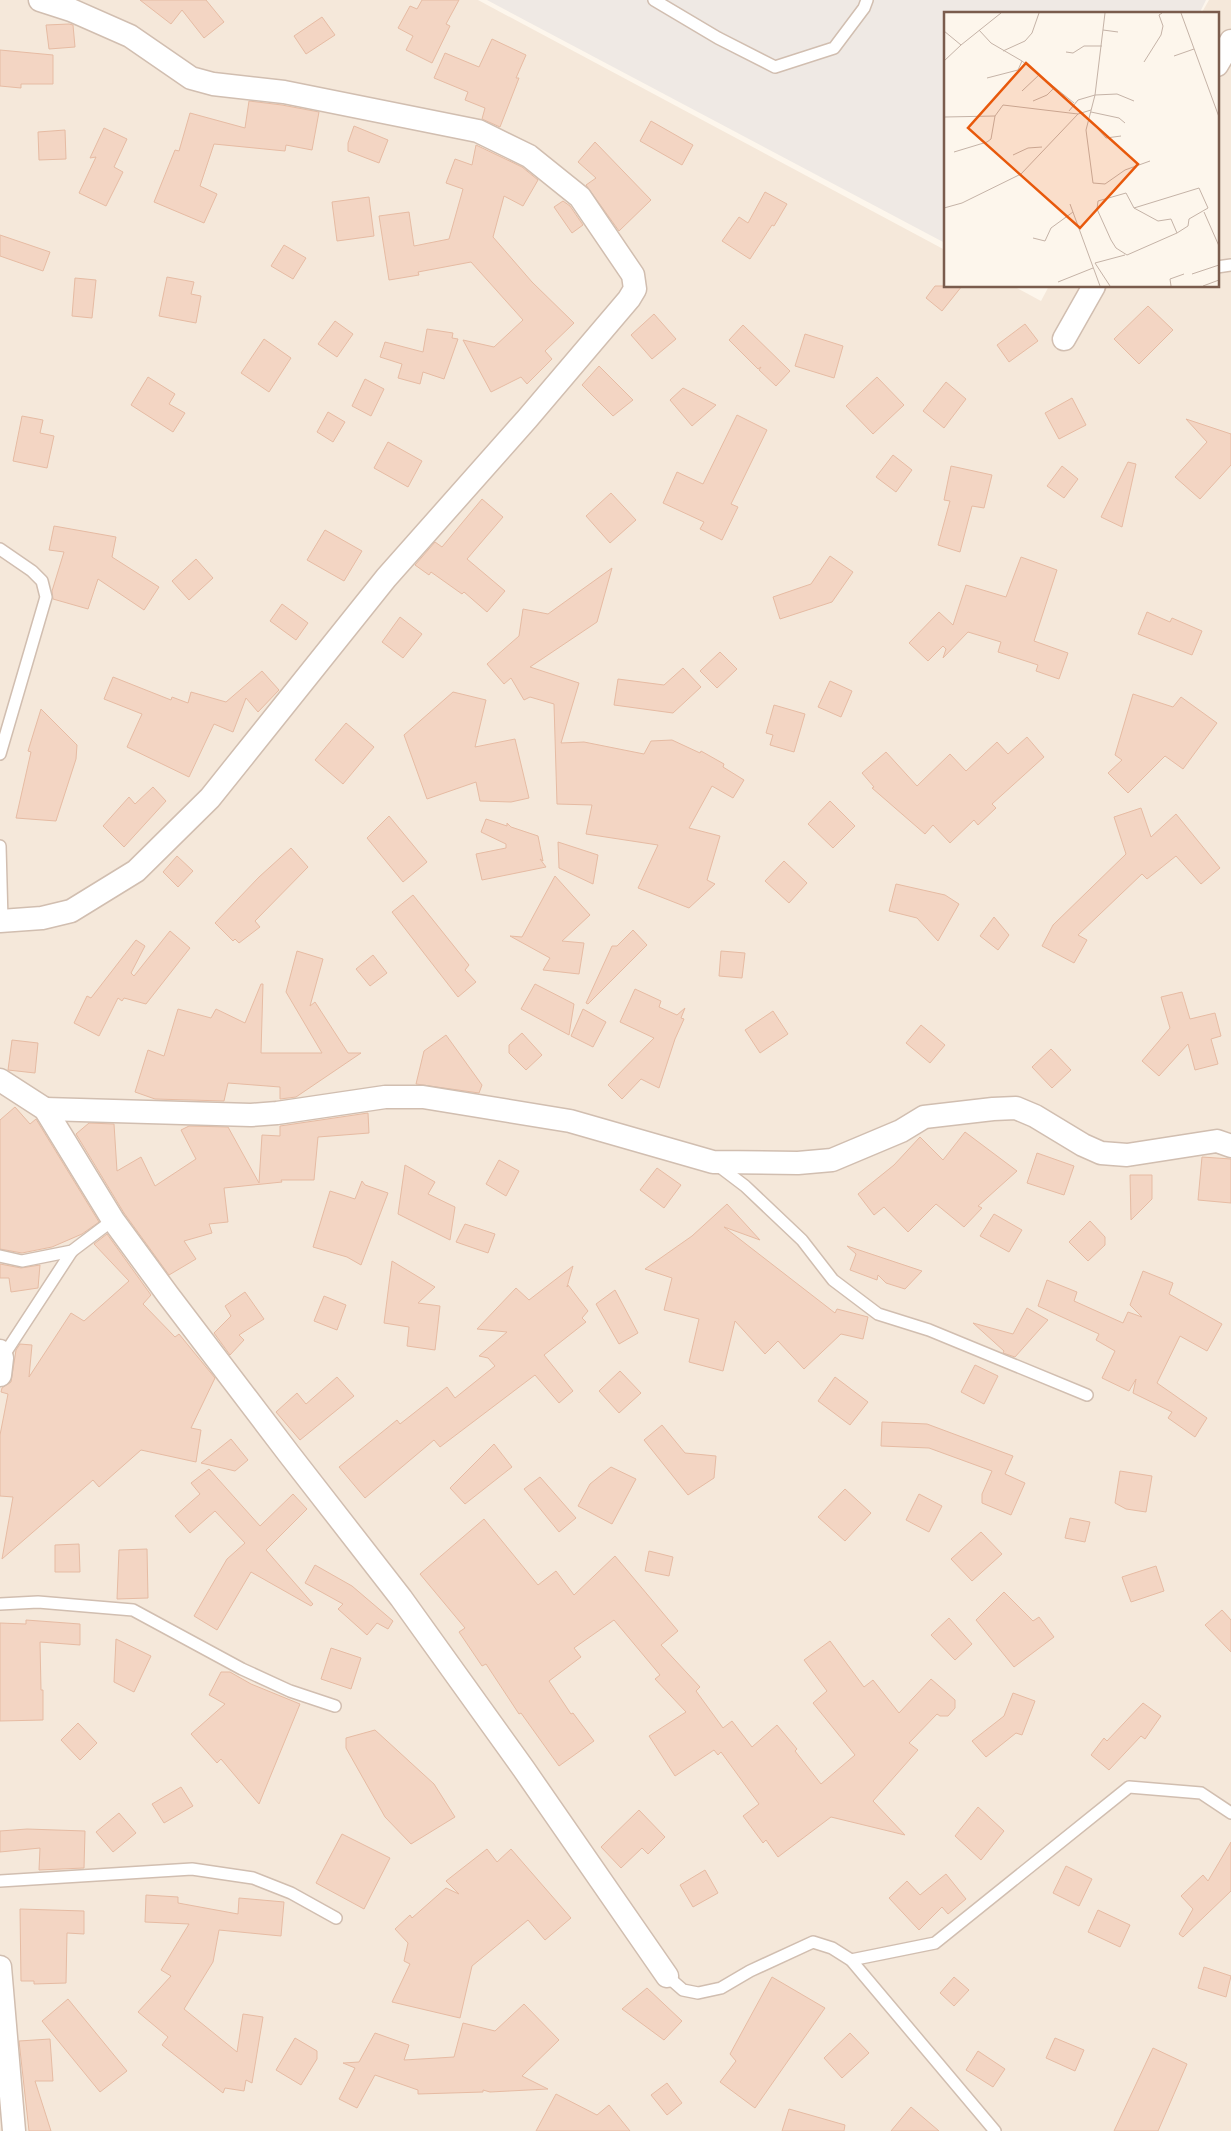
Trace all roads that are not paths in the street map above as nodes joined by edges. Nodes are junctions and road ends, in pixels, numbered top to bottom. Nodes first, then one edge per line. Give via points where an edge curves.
1 (40, 0) edge
2 (654, 0) edge
3 (866, 0) edge
4 (1231, 41) edge
5 (1218, 63) edge
6 (1231, 265) edge
7 (1218, 267) edge
8 (1093, 288) edge
9 (1064, 339) dead end
10 (0, 548) edge
11 (0, 754) edge
12 (0, 846) edge
13 (1, 921) edge
14 (0, 1080) edge
15 (45, 1109) junction
16 (1231, 1146) edge
17 (713, 1162) junction
18 (113, 1220) junction
19 (72, 1251) junction
20 (0, 1256) edge
21 (1, 1361) edge
22 (1087, 1395) dead end
23 (0, 1604) edge
24 (335, 1706) dead end
25 (1231, 1813) edge
26 (0, 1881) edge
27 (336, 1918) dead end
28 (851, 1960) junction
29 (0, 1967) edge
30 (667, 1976) joint
31 (14, 2131) edge
32 (995, 2131) edge

1 - 13 street via 130,36 192,78 213,84 284,92 478,131 529,156 580,197 633,275 635,289 527,419 386,578 210,798 136,871 104,892 71,911 42,918
2 - 3 lane via 718,38 775,66 834,48 864,8
4 - 5 street
6 - 7 lane
8 - 9 street
10 - 11 lane via 42,581 46,597
12 - 13 lane
14 - 15 street
15 - 17 street via 251,1115 385,1097 423,1097 570,1121
15 - 18 street
16 - 17 street via 1218,1141 1127,1155 1101,1153 1016,1108 924,1117 832,1160
17 - 22 lane via 745,1186 802,1240 833,1280 878,1314 929,1330
18 - 19 lane
18 - 30 street via 265,1424 401,1598 524,1768
19 - 20 lane via 22,1261
19 - 21 lane
23 - 24 lane via 38,1602 133,1610 290,1691
25 - 28 lane via 1201,1793 1129,1787 934,1943
26 - 27 lane via 192,1869 253,1878 291,1893
28 - 30 lane via 832,1948 813,1942 721,1988 698,1993 683,1990
28 - 32 lane
29 - 31 street

